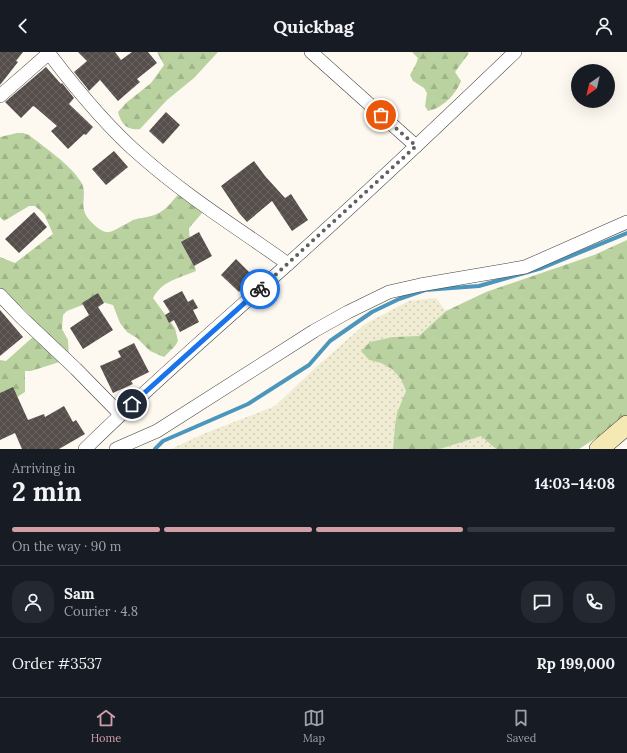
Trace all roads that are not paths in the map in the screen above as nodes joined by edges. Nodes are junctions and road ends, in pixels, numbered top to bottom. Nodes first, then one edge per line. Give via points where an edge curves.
1 (311, 52) edge
2 (515, 52) edge
3 (48, 53) edge
4 (0, 96) edge
5 (416, 146) junction
6 (627, 222) edge
7 (288, 264) junction
8 (0, 295) edge
9 (120, 414) junction
10 (627, 425) edge
11 (85, 449) edge
12 (116, 449) edge
13 (599, 449) edge

1 - 5 street
2 - 5 street
3 - 4 street
3 - 7 street via 114,131 140,156
5 - 7 street
6 - 12 street via 524,267 389,292 314,331 157,431
7 - 9 street
8 - 9 street
9 - 11 street
10 - 13 main road

